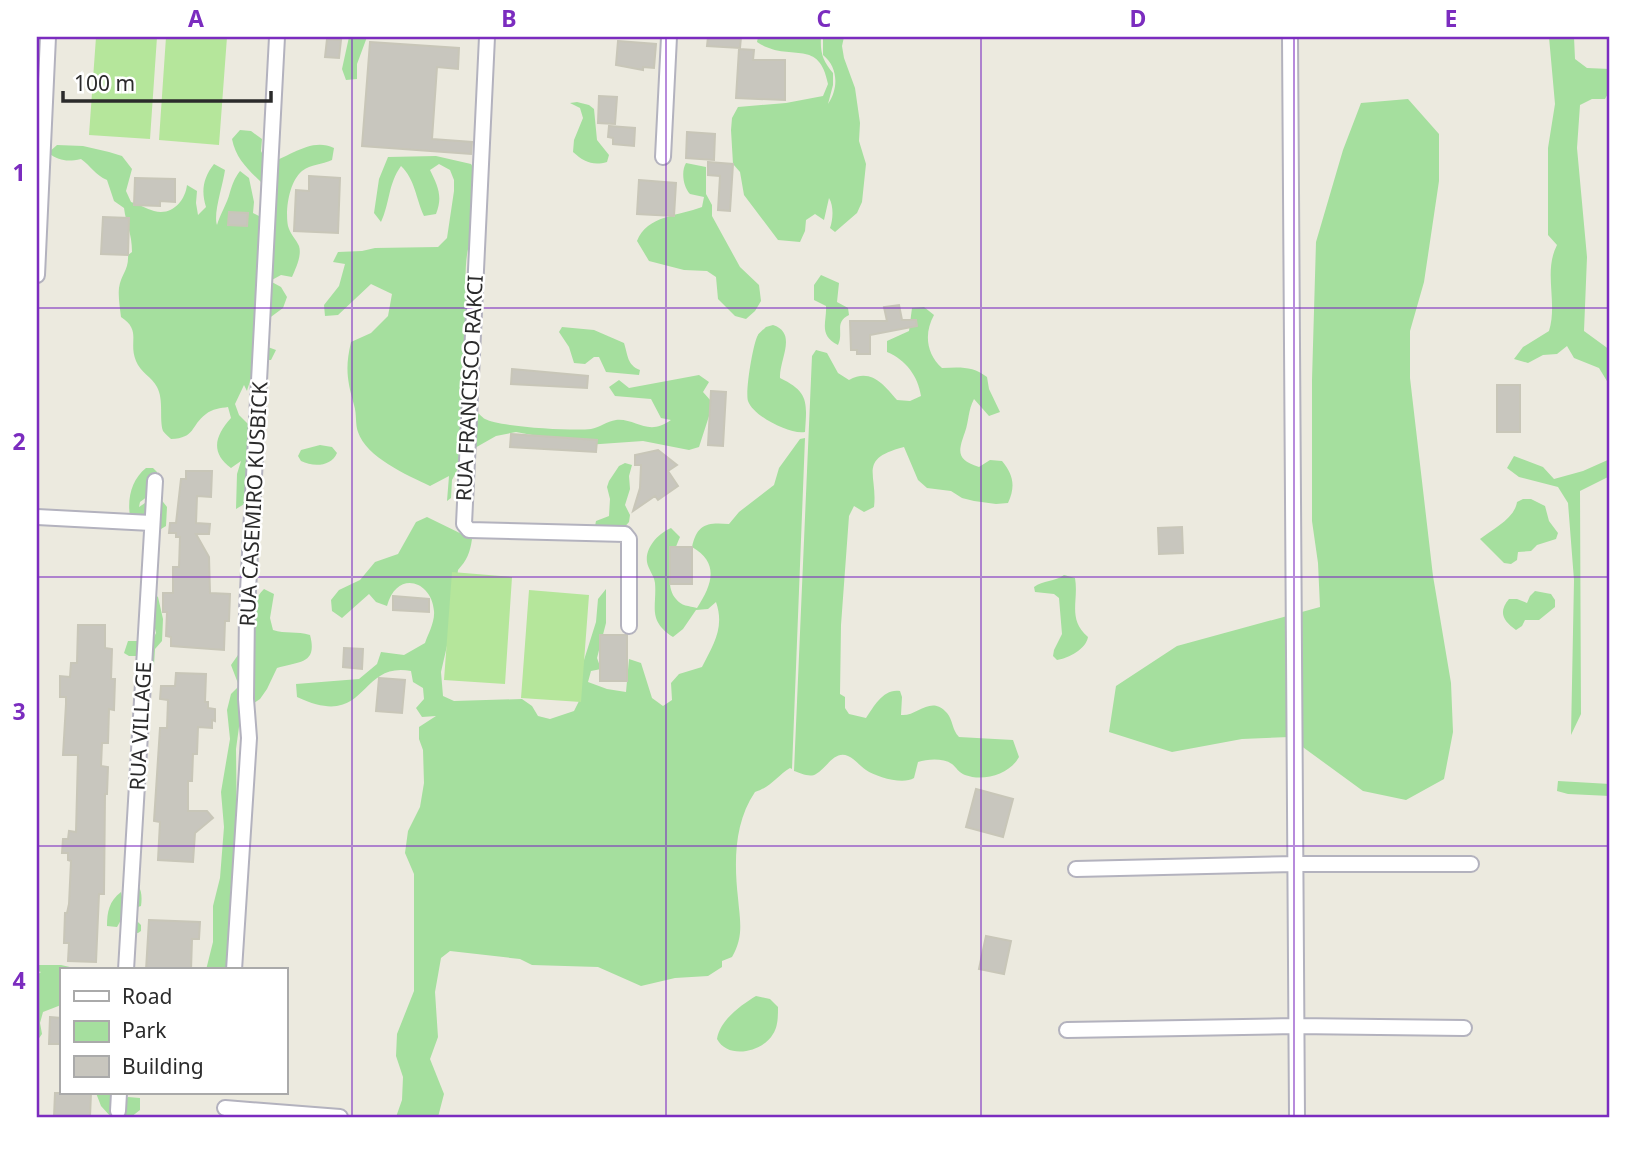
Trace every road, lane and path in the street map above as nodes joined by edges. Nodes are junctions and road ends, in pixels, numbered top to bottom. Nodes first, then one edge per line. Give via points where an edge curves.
1 (48, 37) edge
2 (277, 37) edge
3 (487, 37) edge
4 (669, 37) edge
5 (1290, 37) edge
6 (40, 134) edge
7 (663, 157) dead end
8 (37, 275) edge
9 (155, 481) dead end
10 (37, 517) edge
11 (151, 523) junction
12 (629, 626) dead end
13 (1296, 864) junction
14 (1471, 864) dead end
15 (1076, 869) dead end
16 (126, 968) edge
17 (234, 968) edge
18 (1295, 1026) junction
19 (1464, 1028) dead end
20 (1067, 1030) dead end
21 (119, 1094) edge
22 (226, 1094) edge
23 (118, 1111) dead end
24 (225, 1113) edge
25 (340, 1117) edge
26 (1297, 1117) edge

1 - 6 street
2 - 17 street, RUA CASEMIRO KUSBICK via 247,610 249,737
3 - 12 street, RUA FRANCISCO RAKCI via 464,524 469,530 625,534 629,539
4 - 7 street
5 - 13 street
6 - 8 street
9 - 11 street, RUA VILLAGE
10 - 11 street
11 - 16 street, RUA VILLAGE
13 - 14 street
13 - 15 street
13 - 18 street
18 - 19 street
18 - 20 street
18 - 26 street
21 - 23 street
22 - 24 street
24 - 25 street

